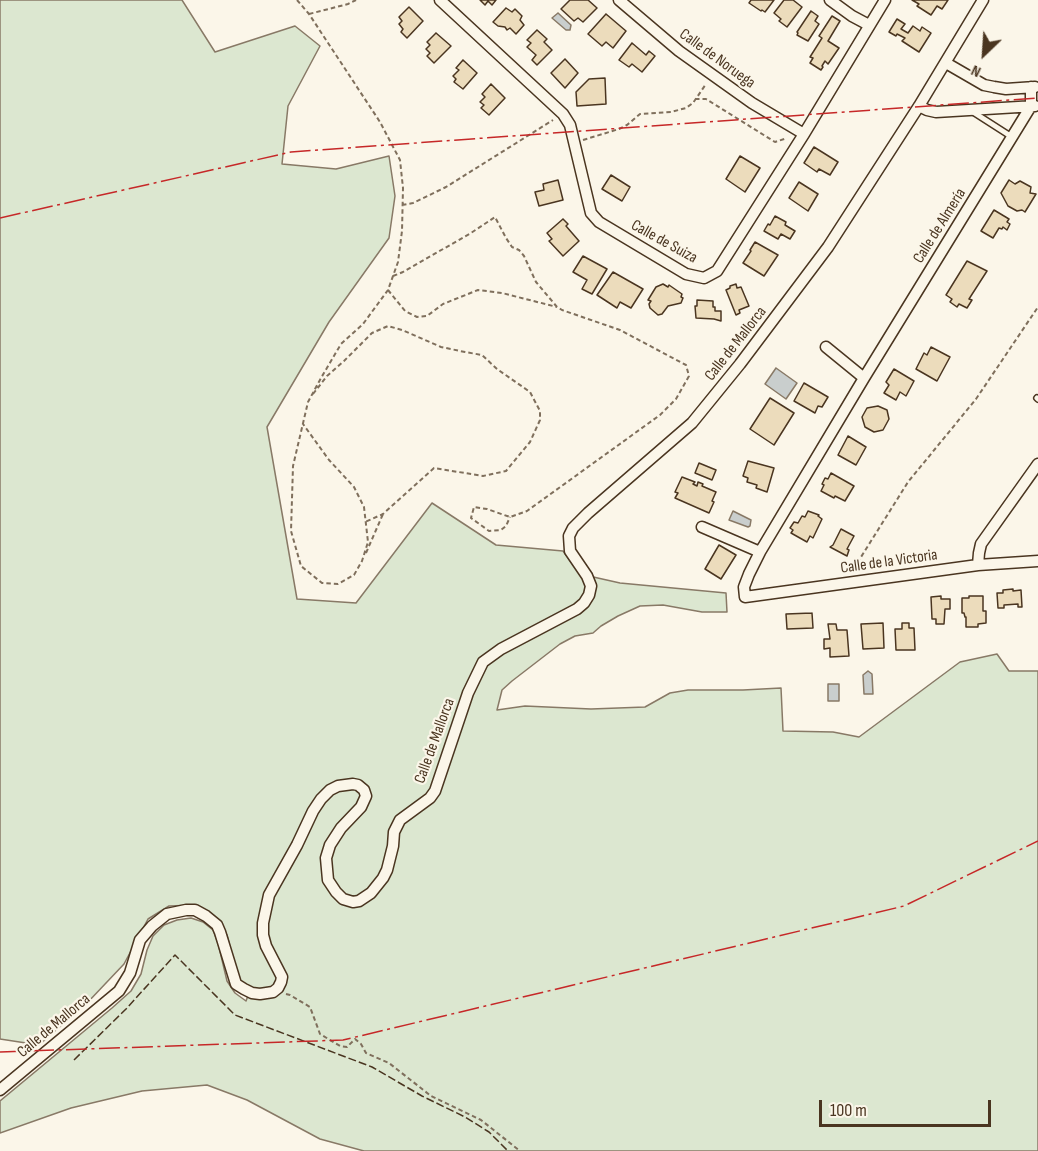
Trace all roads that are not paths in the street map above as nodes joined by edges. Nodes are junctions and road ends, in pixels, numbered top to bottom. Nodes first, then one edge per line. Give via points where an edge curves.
1 (440, 0) edge
2 (619, 0) edge
3 (830, 0) edge
4 (885, 0) edge
5 (983, 0) edge
6 (869, 25) junction
7 (946, 63) junction
8 (1034, 87) edge
9 (919, 106) junction
10 (1034, 106) edge
11 (969, 110) junction
12 (804, 134) junction
13 (1012, 137) junction
14 (826, 347) dead end
15 (864, 378) junction
16 (1038, 464) edge
17 (702, 527) dead end
18 (760, 552) junction
19 (1038, 561) edge
20 (978, 565) junction
21 (745, 597) joint
22 (0, 1090) edge

1 - 12 street, Calle de Suiza via 563,114 570,125 591,213 599,222 686,274 704,278 717,270
2 - 12 street, Calle de Noruega via 679,51
3 - 6 street
4 - 6 street, Calle de Suiza
5 - 7 street, Calle de Mallorca
6 - 12 street, Calle de Suiza
7 - 8 street via 994,87
7 - 9 street, Calle de Mallorca
8 - 10 street
9 - 11 street via 936,112
9 - 22 street, Calle de Mallorca via 828,247 741,364 692,423 573,528 570,551 587,576 589,595 577,609 501,648 483,662 468,693 435,791 400,820 383,878 371,893 352,902 343,899 328,880 326,858 335,836 366,796 358,785 338,786 313,811 266,903 263,935 282,977 278,988 260,994 236,984 220,932 212,920 195,910 167,914 140,940 130,973 119,991
10 - 11 street
10 - 13 street, Calle de Almería
11 - 13 lane
13 - 15 street, Calle de Almería
14 - 15 street
15 - 18 street, Calle de Almería
16 - 20 street via 981,544
17 - 18 street
18 - 21 street, Calle de Almería via 744,586
19 - 20 street, Calle de la Victoria
20 - 21 street, Calle de la Victoria

